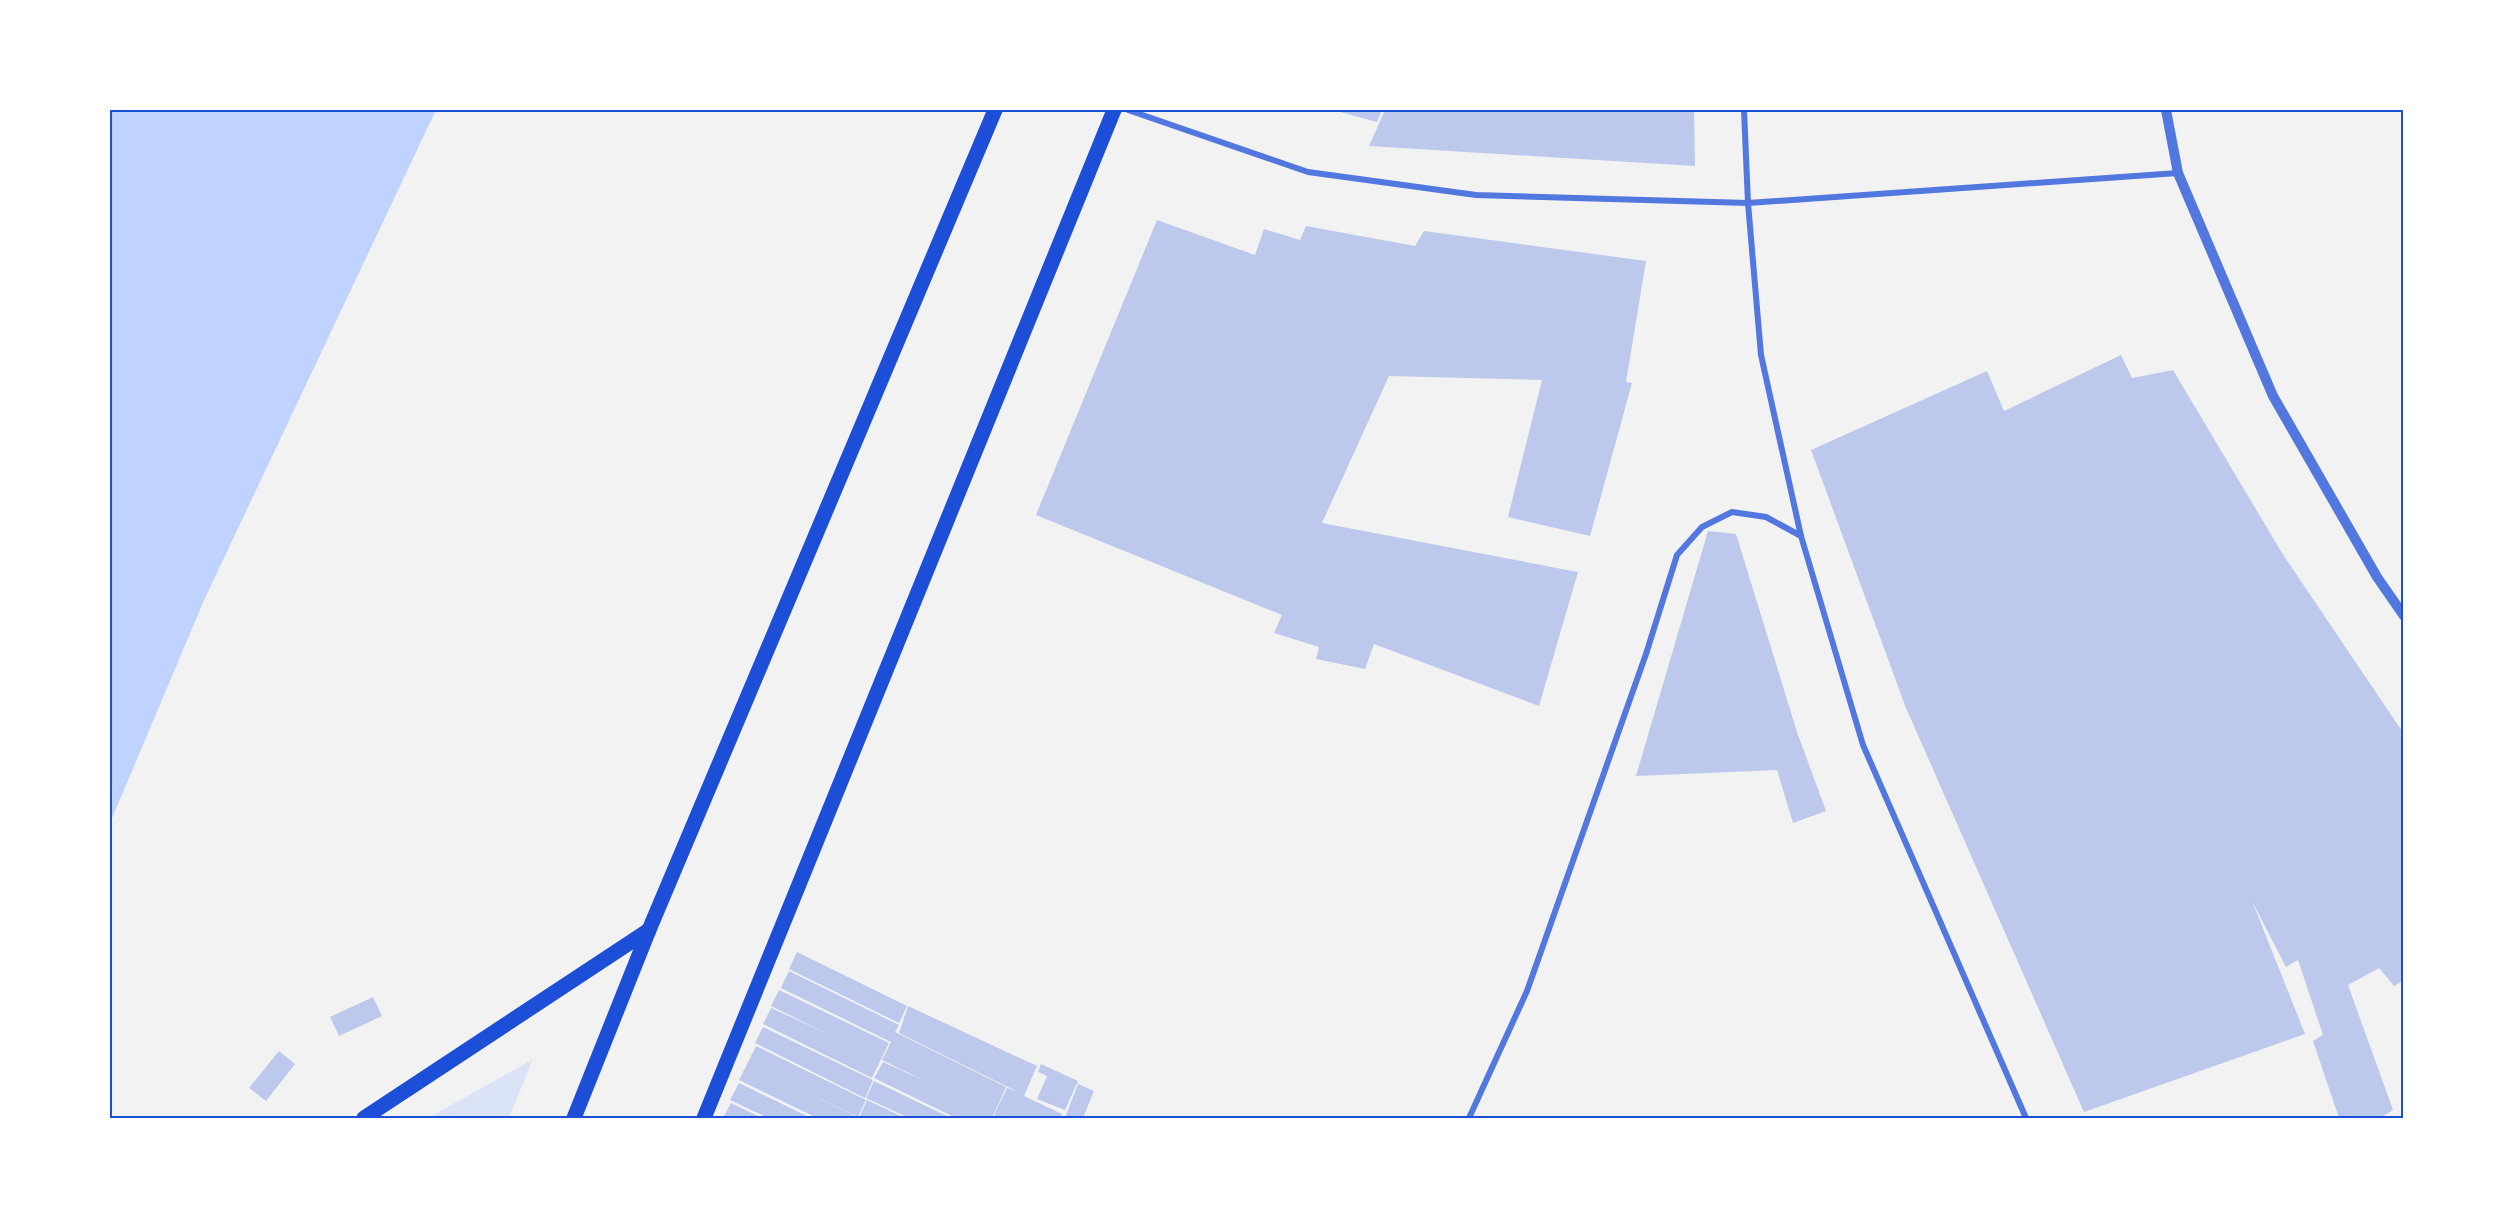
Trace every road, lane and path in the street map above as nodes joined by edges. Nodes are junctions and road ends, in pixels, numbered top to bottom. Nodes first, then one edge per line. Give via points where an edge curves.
1 (995, 110) edge
2 (1114, 110) edge
3 (1128, 110) edge
4 (1744, 110) edge
5 (2166, 110) edge
6 (2178, 173) junction
7 (1748, 203) junction
8 (1801, 536) junction
9 (2403, 616) edge
10 (649, 930) junction
11 (364, 1119) edge
12 (574, 1119) edge
13 (704, 1119) edge
14 (1469, 1119) edge
15 (2026, 1119) edge

1 - 10 main road
2 - 13 main road
3 - 7 street via 1308,172 1476,195
4 - 7 street
5 - 6 street
6 - 7 street
6 - 9 street via 2272,396
7 - 8 street via 1761,355
8 - 14 street via 1766,517 1732,512 1702,527 1677,555 1527,991
8 - 15 street via 1863,745
10 - 11 main road
10 - 12 main road

